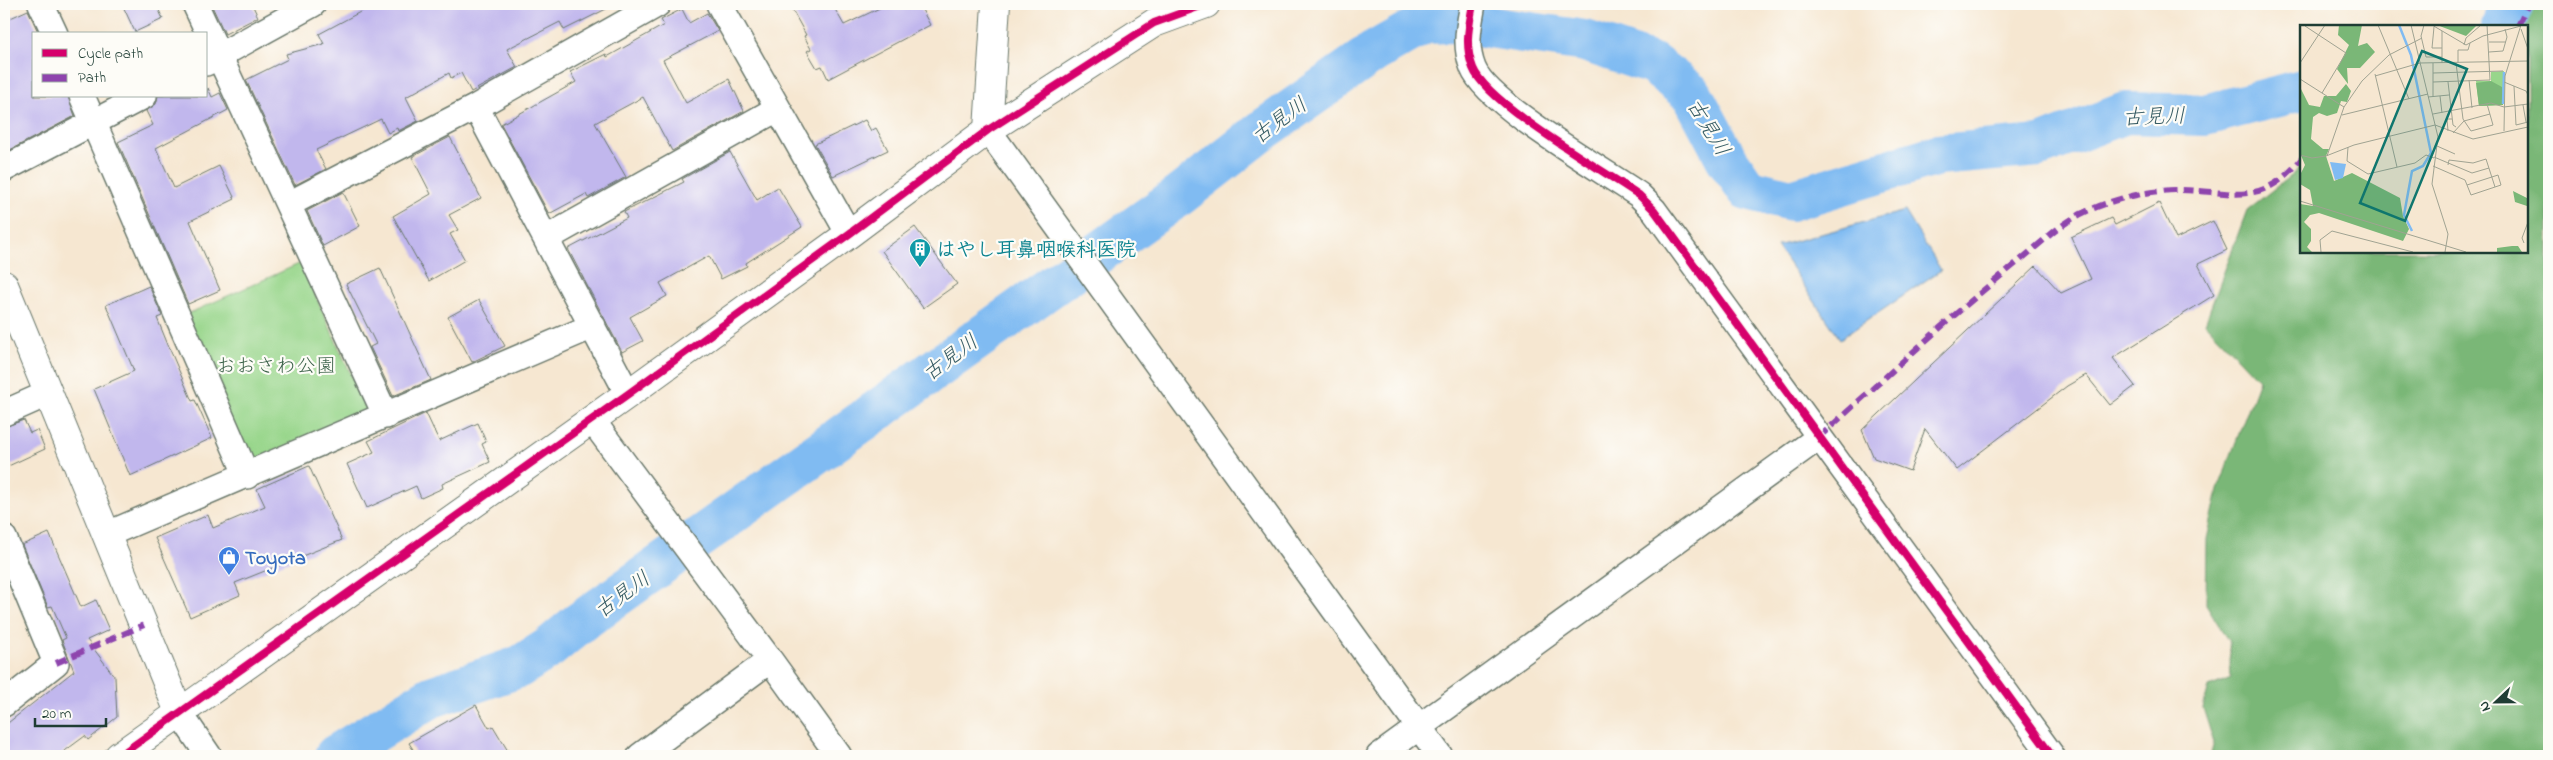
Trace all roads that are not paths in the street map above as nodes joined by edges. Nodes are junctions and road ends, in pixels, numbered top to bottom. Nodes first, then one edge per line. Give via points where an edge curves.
1 (42, 4) edge
2 (195, 4) edge
3 (313, 4) edge
4 (658, 4) edge
5 (719, 4) edge
6 (996, 4) edge
7 (1206, 4) edge
8 (1472, 5) edge
9 (54, 32) edge
10 (204, 32) edge
11 (208, 44) edge
12 (213, 59) edge
13 (83, 98) edge
14 (140, 98) edge
15 (476, 107) junction
16 (777, 109) junction
17 (94, 123) junction
18 (988, 130) junction
19 (4, 169) edge
20 (289, 204) junction
21 (849, 234) junction
22 (547, 238) junction
23 (4, 285) edge
24 (593, 326) junction
25 (49, 393) junction
26 (628, 394) junction
27 (4, 412) edge
28 (386, 416) junction
29 (592, 420) junction
30 (1818, 438) junction
31 (247, 476) junction
32 (108, 534) junction
33 (4, 538) edge
34 (770, 660) junction
35 (4, 704) edge
36 (180, 712) junction
37 (1419, 728) junction
38 (119, 756) edge
39 (210, 756) edge
40 (640, 756) edge
41 (839, 756) edge
42 (1379, 756) edge
43 (1440, 756) edge
44 (2052, 756) edge

1 - 9 street
2 - 10 street
3 - 12 street
4 - 15 street
5 - 16 street
6 - 18 street
7 - 18 street via 1154,23
8 - 30 street via 1467,35 1473,68 1481,83 1654,210
11 - 12 street
12 - 20 street
13 - 17 street
14 - 17 street
15 - 20 street
15 - 22 street
16 - 21 street
16 - 22 street
17 - 19 street
17 - 31 street
18 - 21 street
18 - 37 street
20 - 28 street
21 - 26 street
22 - 24 street
23 - 25 street
24 - 26 street
24 - 28 street
25 - 27 street
25 - 32 street
26 - 29 street
28 - 31 street
29 - 34 street
29 - 36 street
30 - 37 street
30 - 44 street
31 - 32 street
32 - 36 street
33 - 35 street via 56,663
34 - 40 street
34 - 41 street
36 - 38 street
36 - 39 street
37 - 42 street
37 - 43 street

